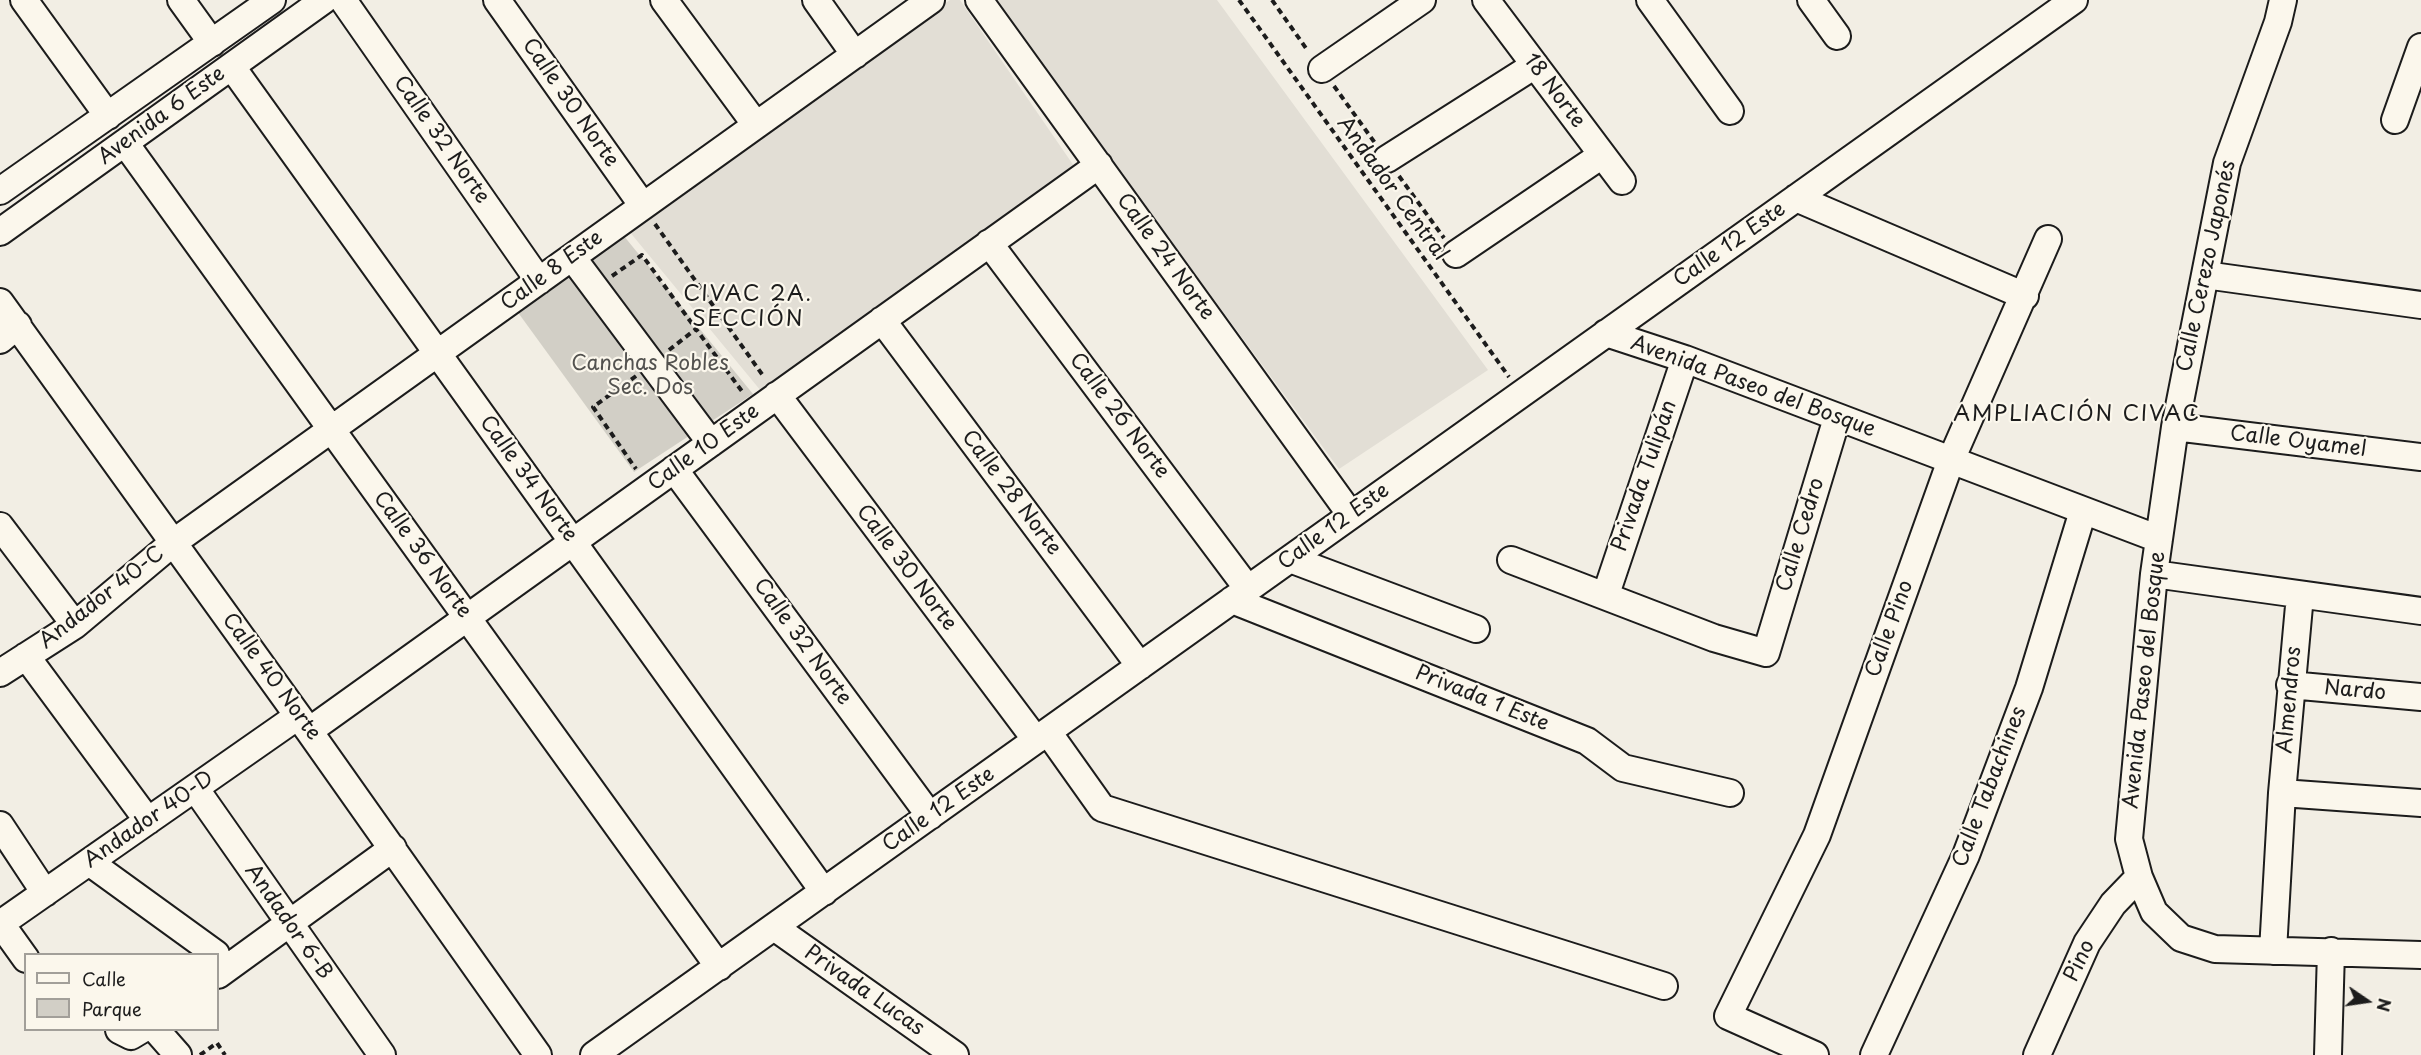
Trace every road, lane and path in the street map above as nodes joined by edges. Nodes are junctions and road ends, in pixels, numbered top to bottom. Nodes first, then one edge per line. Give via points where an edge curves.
1 (24, 0) edge
2 (181, 0) edge
3 (272, 0) edge
4 (324, 0) edge
5 (343, 0) edge
6 (497, 0) edge
7 (664, 0) edge
8 (816, 0) edge
9 (931, 0) edge
10 (979, 0) edge
11 (1239, 0) edge
12 (1272, 0) edge
13 (1422, 0) edge
14 (1486, 0) edge
15 (1650, 0) edge
16 (1811, 0) edge
17 (2074, 0) edge
18 (2283, 0) edge
19 (1837, 36) dead end
20 (212, 43) junction
21 (2421, 47) edge
22 (855, 54) junction
23 (1535, 65) junction
24 (232, 67) junction
25 (1322, 69) junction
26 (1730, 111) dead end
27 (108, 116) junction
28 (2395, 120) dead end
29 (756, 125) junction
30 (125, 143) junction
31 (1602, 155) junction
32 (1387, 159) junction
33 (1099, 165) junction
34 (1622, 181) dead end
35 (1, 189) edge
36 (1796, 198) junction
37 (643, 206) junction
38 (0, 232) edge
39 (2048, 240) dead end
40 (989, 243) junction
41 (1456, 254) joint
42 (572, 257) junction
43 (2205, 275) junction
44 (606, 280) dead end
45 (539, 281) junction
46 (2025, 296) junction
47 (0, 302) edge
48 (2421, 305) edge
49 (882, 320) junction
50 (696, 329) junction
51 (9, 333) edge
52 (1606, 333) junction
53 (437, 353) junction
54 (663, 356) dead end
55 (1685, 359) junction
56 (1525, 391) junction
57 (777, 395) junction
58 (749, 401) dead end
59 (593, 407) dead end
60 (1837, 418) junction
61 (2175, 427) junction
62 (332, 429) junction
63 (711, 443) junction
64 (2421, 458) edge
65 (1951, 460) junction
66 (674, 469) junction
67 (638, 471) dead end
68 (2084, 511) junction
69 (1351, 515) junction
70 (0, 526) edge
71 (2159, 539) junction
72 (174, 542) junction
73 (573, 542) junction
74 (1290, 559) junction
75 (1512, 560) dead end
76 (2154, 574) junction
77 (1240, 594) junction
78 (1606, 594) junction
79 (2300, 595) junction
80 (2421, 611) edge
81 (467, 617) junction
82 (75, 625) junction
83 (1476, 629) dead end
84 (27, 656) junction
85 (1140, 666) junction
86 (0, 673) edge
87 (2290, 685) junction
88 (2421, 697) edge
89 (304, 723) junction
90 (1042, 736) junction
91 (195, 788) junction
92 (1730, 793) dead end
93 (2282, 793) junction
94 (2421, 803) edge
95 (930, 816) junction
96 (148, 821) junction
97 (0, 825) edge
98 (393, 848) junction
99 (89, 862) junction
100 (2139, 877) junction
101 (824, 892) junction
102 (45, 893) junction
103 (289, 923) junction
104 (0, 924) edge
105 (774, 927) junction
106 (2273, 951) junction
107 (2331, 951) junction
108 (207, 953) edge
109 (2421, 955) edge
110 (24, 956) edge
111 (220, 963) edge
112 (719, 967) junction
113 (1664, 986) dead end
114 (158, 1031) edge
115 (178, 1055) edge
116 (199, 1055) edge
117 (225, 1055) edge
118 (382, 1055) edge
119 (538, 1055) edge
120 (594, 1055) edge
121 (955, 1055) edge
122 (1815, 1055) edge
123 (1874, 1055) edge
124 (2037, 1055) edge
125 (2328, 1055) edge

1 - 27 street
2 - 20 street
3 - 20 street, Avenida 6 Este
4 - 24 street, Avenida 6 Este
5 - 45 street, Calle 32 Norte
6 - 37 street, Calle 30 Norte
7 - 29 street
8 - 22 street
9 - 22 street, Calle 8 Este
10 - 33 street, Calle 24 Norte
11 - 56 path, Andador Central via 1507,375
12 - 25 path, Andador Central
13 - 25 street
14 - 23 street, 18 Norte
15 - 26 street
16 - 19 street
17 - 36 street, Calle 12 Este
18 - 43 street, Calle Cerezo Japonés via 2227,163
20 - 27 street, Avenida 6 Este
21 - 28 street
22 - 29 street, Calle 8 Este
23 - 31 street, 18 Norte
23 - 32 street
24 - 30 street, Avenida 6 Este
24 - 53 street, Calle 34 Norte
25 - 32 path, Andador Central
27 - 35 street, Avenida 6 Este
29 - 37 street, Calle 8 Este
30 - 38 street, Avenida 6 Este
30 - 62 street, Calle 36 Norte
31 - 34 street, 18 Norte
31 - 41 street
32 - 41 path, Andador Central
33 - 40 street, Calle 10 Este
33 - 69 street, Calle 24 Norte
36 - 46 street
36 - 52 street, Calle 12 Este
37 - 42 street, Calle 8 Este
37 - 57 path
39 - 46 street, Calle Pino
40 - 49 street, Calle 10 Este
40 - 77 street, Calle 26 Norte
42 - 45 street, Calle 8 Este
42 - 63 street
43 - 48 street
43 - 61 street, Calle Cerezo Japonés
44 - 50 path via 642,255
45 - 53 street, Calle 8 Este
46 - 65 street, Calle Pino
47 - 51 street, Calle 40 Norte
49 - 57 street, Calle 10 Este
49 - 85 street, Calle 28 Norte
50 - 54 path
50 - 58 path
51 - 72 street, Calle 40 Norte
52 - 55 street, Avenida Paseo del Bosque
52 - 56 street, Calle 12 Este
53 - 62 street, Calle 8 Este
53 - 73 street, Calle 34 Norte
55 - 60 street, Avenida Paseo del Bosque
55 - 78 street, Privada Tulipán
56 - 69 street, Calle 12 Este
57 - 63 street, Calle 10 Este
57 - 90 street, Calle 30 Norte
59 - 67 path
60 - 65 street, Avenida Paseo del Bosque
60 - 78 street, Calle Cedro via 1766,653 1714,638
61 - 64 street, Calle Oyamel
61 - 71 street, Calle Cerezo Japonés
62 - 72 street, Calle 8 Este
62 - 81 street, Calle 36 Norte
63 - 66 street, Calle 10 Este
65 - 68 street, Avenida Paseo del Bosque
65 - 122 street, Calle Pino via 1817,836 1728,1016
66 - 73 street, Calle 10 Este
66 - 95 street, Calle 32 Norte
68 - 71 street, Avenida Paseo del Bosque
68 - 123 street, Calle Tabachines via 2028,688 1966,855
69 - 74 street, Calle 12 Este
70 - 82 street
71 - 76 street, Avenida Paseo del Bosque
72 - 82 street, Andador 40-C
72 - 89 street, Calle 40 Norte
73 - 81 street, Calle 10 Este
73 - 101 street, Calle 34 Norte
74 - 77 street, Calle 12 Este
74 - 83 street
75 - 78 street
76 - 79 street
76 - 100 street, Avenida Paseo del Bosque via 2129,839
77 - 85 street, Calle 12 Este
77 - 92 street, Privada 1 Este via 1587,741 1623,768
79 - 80 street
79 - 87 street, Almendros
81 - 89 street, Calle 10 Este
81 - 112 street, Calle 36 Norte
82 - 84 street, Andador 40-C
84 - 86 street, Andador 40-C
84 - 96 street
85 - 90 street, Calle 12 Este
87 - 88 street, Nardo
87 - 93 street, Almendros
89 - 91 street, Andador 40-D
89 - 98 street, Calle 40 Norte
90 - 95 street, Calle 12 Este
90 - 113 street, Calle 30 Norte via 1102,808
91 - 96 street, Andador 40-D
91 - 103 street, Andador 6-B
93 - 94 street
93 - 106 street, Almendros
95 - 101 street, Calle 12 Este
96 - 99 street, Andador 40-D
97 - 102 street
98 - 103 street
98 - 119 street, Calle 40 Norte
99 - 102 street, Andador 40-D
99 - 108 street
100 - 106 street, Avenida Paseo del Bosque via 2154,912 2181,938 2215,948
100 - 124 street, Pino via 2113,904 2087,942
101 - 105 street, Calle 12 Este
102 - 104 street, Andador 40-D
103 - 111 street
103 - 118 street, Andador 6-B
104 - 110 street
105 - 112 street, Calle 12 Este
105 - 121 street, Privada Lucas
106 - 107 street, Avenida Paseo del Bosque
107 - 109 street, Avenida Paseo del Bosque
107 - 125 street
112 - 120 street, Calle 12 Este
114 - 115 street
116 - 117 path via 217,1043

